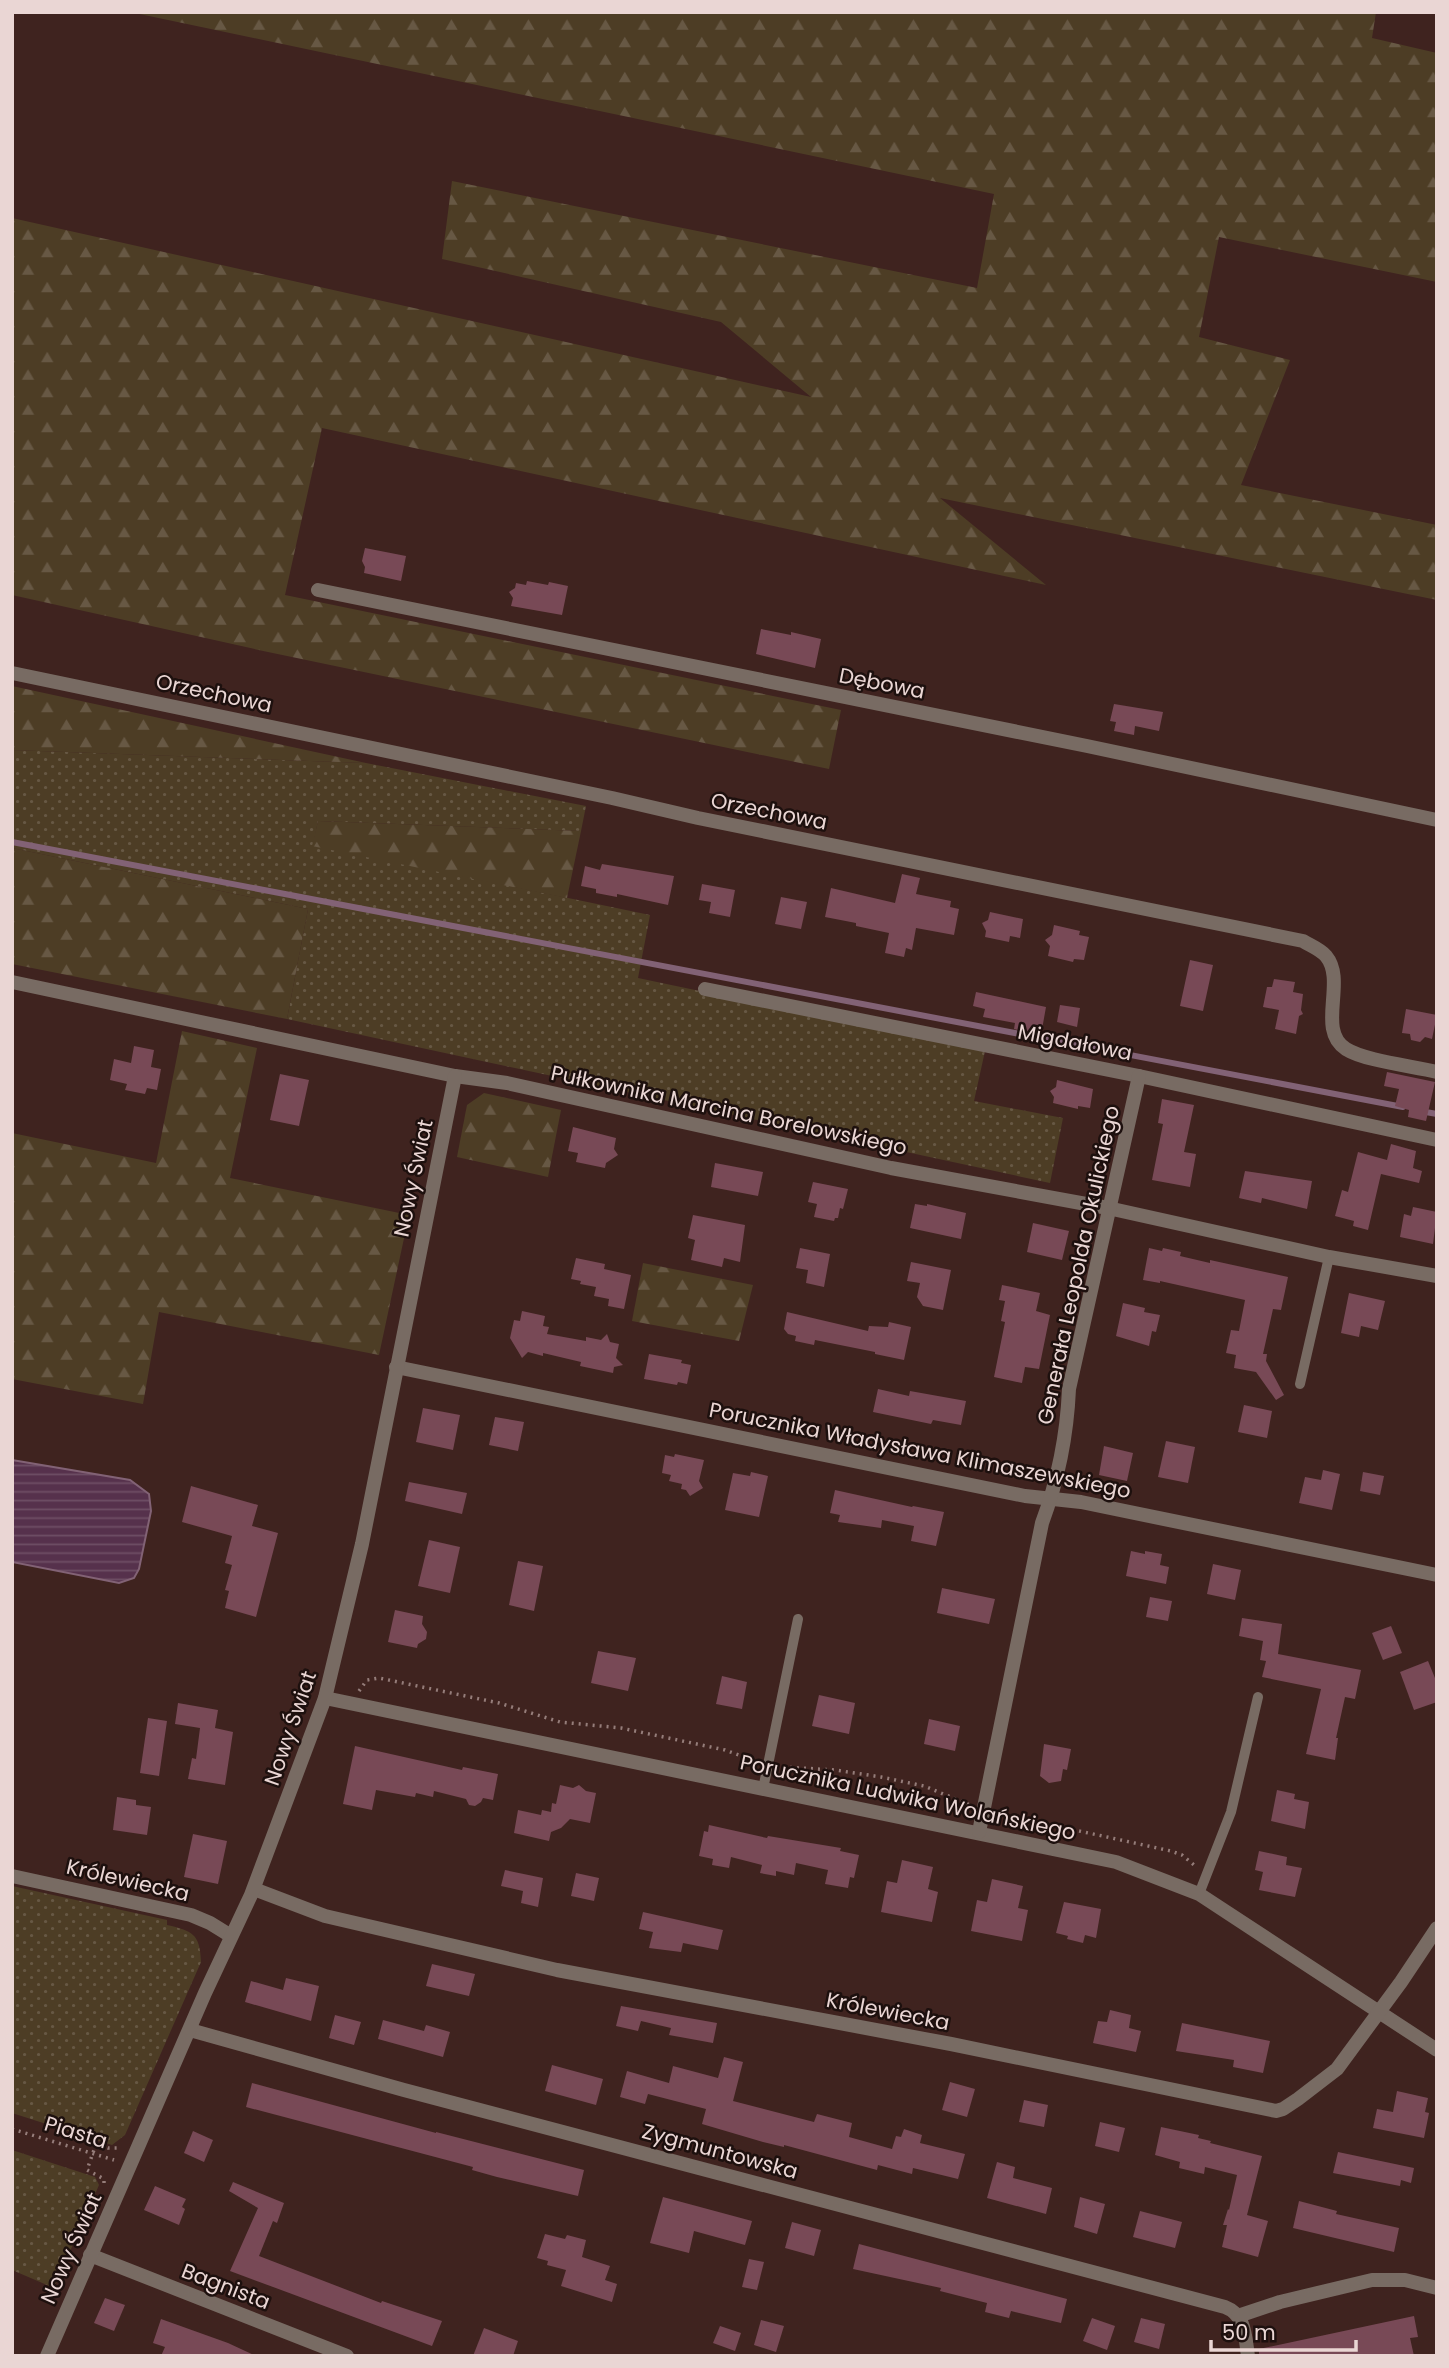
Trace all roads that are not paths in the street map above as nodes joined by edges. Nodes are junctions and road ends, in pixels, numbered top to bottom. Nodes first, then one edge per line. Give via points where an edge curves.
1 (318, 590) dead end
2 (12, 673) edge
3 (1437, 820) edge
4 (12, 982) edge
5 (705, 989) dead end
6 (1437, 1072) edge
7 (455, 1076) junction
8 (1139, 1076) junction
9 (1437, 1140) edge
10 (1108, 1208) junction
11 (1329, 1258) junction
12 (1437, 1276) edge
13 (396, 1367) junction
14 (1300, 1384) dead end
15 (1051, 1499) junction
16 (1437, 1576) edge
17 (798, 1619) dead end
18 (1258, 1697) dead end
19 (325, 1698) junction
20 (763, 1789) junction
21 (979, 1832) junction
22 (12, 1876) edge
23 (254, 1889) junction
24 (1199, 1894) junction
25 (1437, 1928) edge
26 (232, 1936) junction
27 (1380, 2011) junction
28 (190, 2030) junction
29 (1437, 2050) edge
30 (90, 2255) junction
31 (1437, 2288) edge
32 (1238, 2316) junction
33 (47, 2356) edge
34 (347, 2356) edge
35 (1248, 2356) edge

1 - 3 street, Dębowa
2 - 6 street, Orzechowa via 1303,941 1328,958 1333,972 1333,1027 1341,1045 1360,1054
4 - 7 street, Pułkownika Marcina Borelowskiego
5 - 8 street, Migdałowa
7 - 10 street, Pułkownika Marcina Borelowskiego via 507,1083 891,1168
7 - 13 street, Nowy Świat
8 - 9 street, Migdałowa
8 - 10 street, Generała Leopolda Okulickiego
10 - 11 street, Pułkownika Marcina Borelowskiego
10 - 15 street, Generała Leopolda Okulickiego
11 - 12 street, Pułkownika Marcina Borelowskiego
11 - 14 lane
13 - 15 street, Porucznika Władysława Klimaszewskiego
13 - 19 street, Nowy Świat via 362,1544
15 - 16 street, Porucznika Władysława Klimaszewskiego
15 - 21 street, Generała Leopolda Okulickiego via 1042,1523
17 - 20 lane
18 - 24 lane via 1231,1812
19 - 20 street, Porucznika Ludwika Wolańskiego
19 - 23 street, Nowy Świat
20 - 21 street, Porucznika Ludwika Wolańskiego
21 - 24 street, Porucznika Ludwika Wolańskiego via 1116,1862
22 - 26 street, Królewiecka via 191,1915
23 - 26 street, Nowy Świat
23 - 27 street, Królewiecka via 325,1916 557,1970 1269,2110 1283,2109 1337,2069
24 - 27 street, Porucznika Ludwika Wolańskiego
25 - 27 street, Królewiecka
26 - 28 street, Nowy Świat
27 - 29 street, Porucznika Ludwika Wolańskiego
28 - 30 street, Nowy Świat
28 - 32 street, Zygmuntowska via 1225,2307
30 - 33 street, Nowy Świat
30 - 34 street, Bagnista
31 - 32 street via 1405,2280 1372,2280
32 - 35 street

